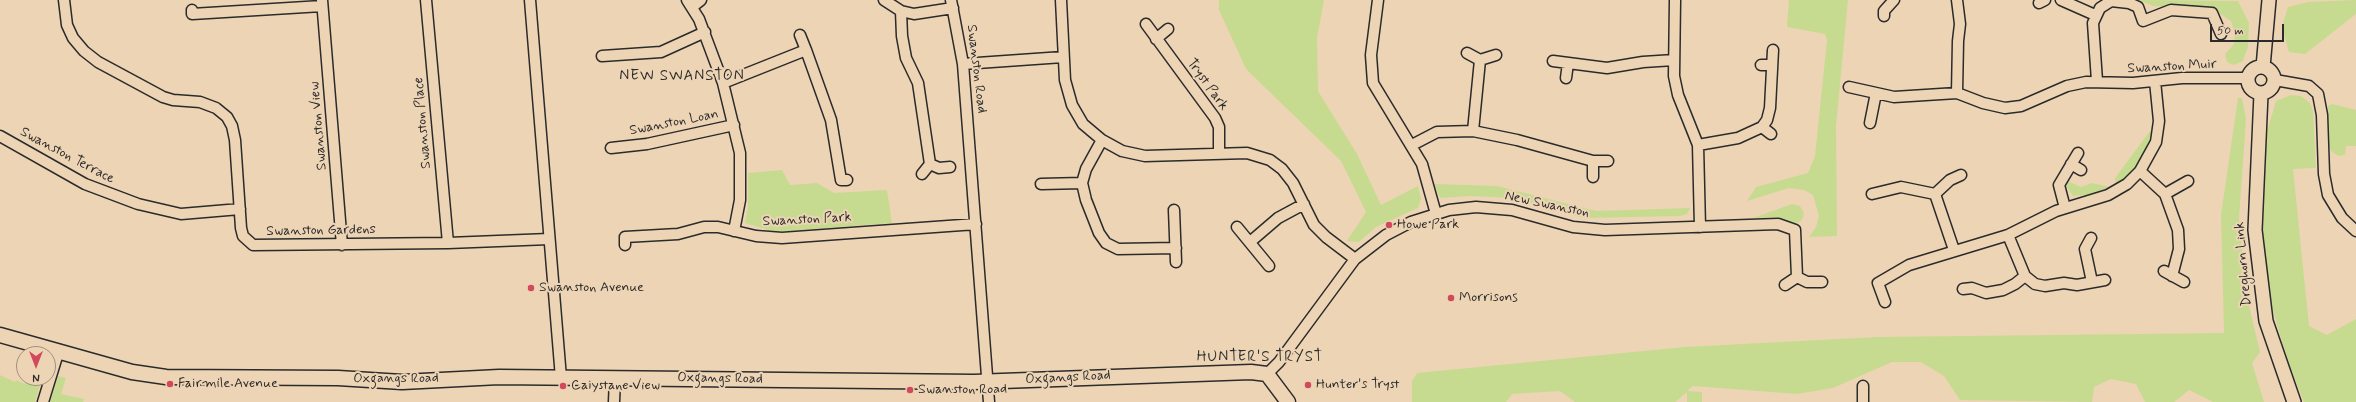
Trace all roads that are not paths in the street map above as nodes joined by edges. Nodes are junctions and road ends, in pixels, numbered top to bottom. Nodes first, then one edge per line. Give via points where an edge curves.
1 (64, 0) edge
2 (426, 0) edge
3 (530, 0) edge
4 (701, 0) edge
5 (884, 0) edge
6 (1060, 0) edge
7 (1378, 0) edge
8 (1675, 0) edge
9 (1894, 0) edge
10 (1957, 0) edge
11 (2061, 0) edge
12 (2269, 0) edge
13 (322, 3) edge
14 (690, 3) edge
15 (952, 4) edge
16 (192, 10) dead end
17 (901, 11) junction
18 (2095, 15) junction
19 (1884, 16) dead end
20 (1146, 24) dead end
21 (1168, 30) dead end
22 (705, 32) junction
23 (2221, 34) dead end
24 (800, 35) dead end
25 (1156, 39) junction
26 (806, 50) junction
27 (1773, 50) dead end
28 (1467, 53) dead end
29 (606, 54) dead end
30 (1496, 55) dead end
31 (1063, 57) junction
32 (1480, 60) junction
33 (1674, 60) junction
34 (1553, 61) dead end
35 (1568, 63) junction
36 (963, 64) junction
37 (1761, 65) dead end
38 (1772, 65) junction
39 (2264, 67) junction
40 (1566, 78) dead end
41 (2248, 78) junction
42 (2275, 80) junction
43 (2097, 81) junction
44 (2155, 81) junction
45 (723, 84) junction
46 (1849, 87) dead end
47 (1876, 93) junction
48 (1957, 93) junction
49 (2261, 94) junction
50 (1870, 123) dead end
51 (734, 125) junction
52 (1762, 127) junction
53 (1473, 131) junction
54 (1771, 134) dead end
55 (0, 136) edge
56 (1102, 140) junction
57 (616, 145) dead end
58 (1412, 145) junction
59 (1698, 145) junction
60 (1219, 152) junction
61 (2078, 153) dead end
62 (1608, 160) dead end
63 (1593, 161) junction
64 (930, 164) junction
65 (2071, 164) junction
66 (950, 167) dead end
67 (2081, 170) dead end
68 (2140, 172) junction
69 (922, 174) dead end
70 (1961, 175) dead end
71 (1593, 177) dead end
72 (846, 180) dead end
73 (2188, 181) dead end
74 (1082, 183) junction
75 (1041, 184) dead end
76 (1872, 194) dead end
77 (1935, 194) junction
78 (2165, 194) junction
79 (1304, 204) junction
80 (2065, 208) junction
81 (240, 209) junction
82 (1174, 210) dead end
83 (1436, 214) junction
84 (976, 224) junction
85 (1237, 227) dead end
86 (1700, 227) junction
87 (734, 231) junction
88 (2356, 231) edge
89 (2008, 235) junction
90 (2091, 238) dead end
91 (549, 239) junction
92 (1250, 242) junction
93 (448, 243) junction
94 (342, 244) junction
95 (626, 245) dead end
96 (1176, 248) junction
97 (1954, 250) junction
98 (1355, 259) junction
99 (1176, 262) dead end
100 (1269, 266) dead end
101 (2024, 276) junction
102 (1797, 277) junction
103 (2105, 280) dead end
104 (1822, 282) dead end
105 (2092, 282) junction
106 (2184, 282) dead end
107 (1785, 285) dead end
108 (1963, 289) dead end
109 (1884, 302) dead end
110 (0, 335) edge
111 (59, 350) junction
112 (1267, 374) junction
113 (562, 378) junction
114 (614, 378) junction
115 (988, 382) junction
116 (1863, 386) dead end
117 (43, 402) edge
118 (614, 402) edge
119 (989, 402) edge
120 (1288, 402) edge
121 (1863, 402) edge
122 (2294, 402) edge

1 - 81 street, Swanston Gardens via 67,24 73,38 98,62 163,97 200,102 216,108 226,118 232,126 235,140
2 - 93 street, Swanston Place
3 - 91 street
4 - 14 street
5 - 17 street
6 - 31 street
7 - 58 street via 1371,55 1373,83
8 - 33 street
9 - 19 street via 1884,11
10 - 48 street via 1960,24
11 - 18 street
12 - 39 street
13 - 16 street, Swanston View via 192,14
13 - 94 street, Swanston View
14 - 22 street
15 - 17 street via 914,14
15 - 36 street, Swanston Road
17 - 64 street via 906,58 918,83
18 - 23 street via 2105,4 2117,1 2138,7 2143,21 2171,10 2212,13
18 - 43 street via 2092,34 2096,51
20 - 25 street, Tryst Park
21 - 25 street
22 - 29 street via 661,52
22 - 45 street
24 - 26 street
25 - 60 street, Tryst Park via 1215,118 1219,127
26 - 45 street
26 - 72 street via 831,120 841,180
27 - 38 street
28 - 32 street
30 - 32 street
31 - 36 street
31 - 56 street via 1065,80 1072,105 1084,124
32 - 53 street
33 - 35 street via 1607,68
33 - 59 street via 1678,95
34 - 35 street
35 - 40 street
36 - 84 street, Swanston Road
37 - 38 street
38 - 52 street via 1770,108
39 - 41 street via 2252,71
39 - 42 street via 2271,72
41 - 44 street, Swanston Muir via 2182,78
41 - 49 street via 2253,90
42 - 49 street via 2272,88
42 - 88 street via 2309,86 2318,94 2328,196 2342,218
43 - 44 street, Swanston Muir
43 - 48 street, Swanston Muir via 2067,86 2021,106 2005,108
44 - 68 street via 2158,134 2151,155
45 - 51 street
46 - 47 street, Swanston Muir
47 - 48 street, Swanston Muir via 1894,97
47 - 50 street
49 - 122 street, Dreghorn Link via 2255,230 2266,321
51 - 57 street, Swanston Loan via 647,144
51 - 87 street via 740,153 741,179
52 - 54 street
52 - 59 street via 1738,138
53 - 58 street via 1437,132
53 - 63 street
55 - 81 street, Swanston Terrace via 85,184 138,204 186,214
56 - 60 street via 1122,151 1145,156
56 - 74 street via 1089,162
58 - 83 street via 1422,164
59 - 86 street
60 - 79 street via 1247,153 1270,160 1282,169 1293,183
61 - 65 street
62 - 63 street
63 - 71 street
64 - 66 street via 940,168
64 - 69 street
65 - 67 street
65 - 80 street via 2059,185
68 - 78 street
68 - 80 street via 2115,192
70 - 77 street via 1950,180
73 - 78 street
74 - 75 street
74 - 96 street via 1093,220 1106,243 1118,249
76 - 77 street via 1901,187
77 - 97 street
78 - 106 street via 2179,239 2177,261 2168,273
79 - 92 street via 1278,218
79 - 98 street via 1314,226
80 - 89 street
81 - 94 street, Swanston Gardens via 243,236 253,245
82 - 96 street
83 - 86 street, New Swanston via 1476,207 1512,210 1587,229
83 - 98 street, New Swanston via 1411,222 1386,235
84 - 87 street, Swanston Park via 782,238
84 - 115 street, Swanston Road
85 - 92 street
86 - 102 street, New Swanston via 1773,223 1795,230
87 - 95 street, Swanston Park via 704,227 678,234 625,237
89 - 97 street
89 - 101 street
90 - 105 street via 2085,249
91 - 93 street, Swanston Gardens
91 - 113 street
92 - 100 street
93 - 94 street, Swanston Gardens
96 - 99 street
97 - 109 street via 1909,265 1878,283
98 - 112 street, New Swanston via 1279,362
101 - 105 street via 2042,286
101 - 108 street via 2003,290 1986,293 1972,288
102 - 104 street via 1807,282
102 - 107 street
103 - 105 street
110 - 111 main road, Oxgangs Road
111 - 113 main road, Oxgangs Road via 141,374 166,377 338,378 402,382 499,377
111 - 117 street
112 - 115 main road, Oxgangs Road via 1194,372
112 - 120 main road
113 - 114 main road, Oxgangs Road
114 - 115 main road, Oxgangs Road
114 - 118 street
115 - 119 street, Swanston Road
116 - 121 street

